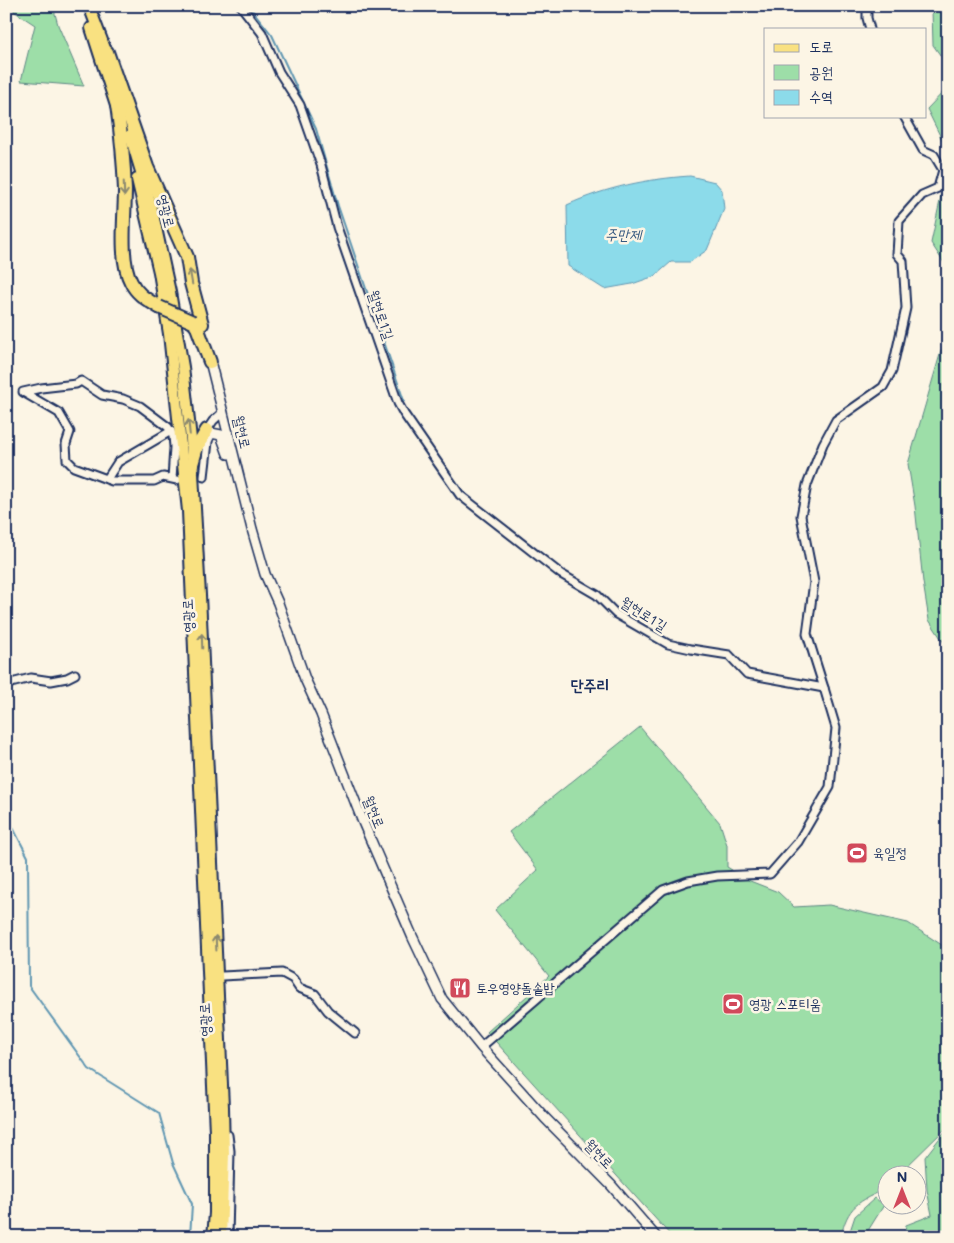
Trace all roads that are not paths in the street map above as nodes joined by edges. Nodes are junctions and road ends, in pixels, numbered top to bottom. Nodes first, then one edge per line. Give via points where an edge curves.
1 (83, 6) edge
2 (89, 6) edge
3 (241, 6) edge
4 (867, 6) edge
5 (870, 28) edge
6 (107, 52) junction
7 (117, 105) junction
8 (905, 118) edge
9 (198, 323) junction
10 (210, 362) joint
11 (224, 412) junction
12 (171, 431) junction
13 (207, 435) junction
14 (192, 464) junction
15 (204, 477) dead end
16 (108, 479) junction
17 (241, 487) junction
18 (75, 674) dead end
19 (6, 686) edge
20 (824, 688) junction
21 (222, 976) dead end
22 (355, 1033) dead end
23 (481, 1047) junction
24 (222, 1082) junction
25 (213, 1237) edge
26 (221, 1237) edge
27 (228, 1237) edge
28 (656, 1237) edge

1 - 7 main road, 영광로
2 - 6 main road, 영광로
3 - 20 street, 월현로1길 via 262,33 279,72 300,105 321,165 337,227 398,403 460,494 561,574 597,596 616,614 668,644 729,655 748,674
4 - 5 street
9 -> 6 highway via 187,256 147,167
14 -> 6 main road, 영광로 via 183,367 170,292 152,205
7 -> 9 highway, bridge via 125,188 124,264 140,296
7 - 25 main road, 영광로 via 159,272 186,481 216,1132
8 - 20 street via 924,150 934,155 943,170 938,188 922,195 899,220 897,254 902,261 906,308 892,370 883,387 836,420 807,485 801,516 814,582 807,634
9 - 10 highway
10 - 11 street, 월현로
11 - 13 street via 213,421
11 - 17 street, 월현로
12 - 16 street via 118,462
12 - 16 street via 175,479
12 - 16 street via 140,406 102,395 81,381 23,392 59,413 64,420 70,432 66,444 67,460 74,467
13 - 14 highway via 197,447
13 - 15 street
13 - 17 street via 221,435
24 -> 14 main road, 영광로
17 - 23 street, 월현로 via 266,574 305,679 412,938 442,1000
18 - 19 street via 50,681 31,678
20 - 23 street via 836,728 830,787 798,842 770,874 718,876 688,881 663,890
21 - 22 street via 282,973 294,979 298,988 315,994 328,1011
23 - 28 street, 월현로
24 - 26 main road, 영광로
24 - 27 street via 230,1151

